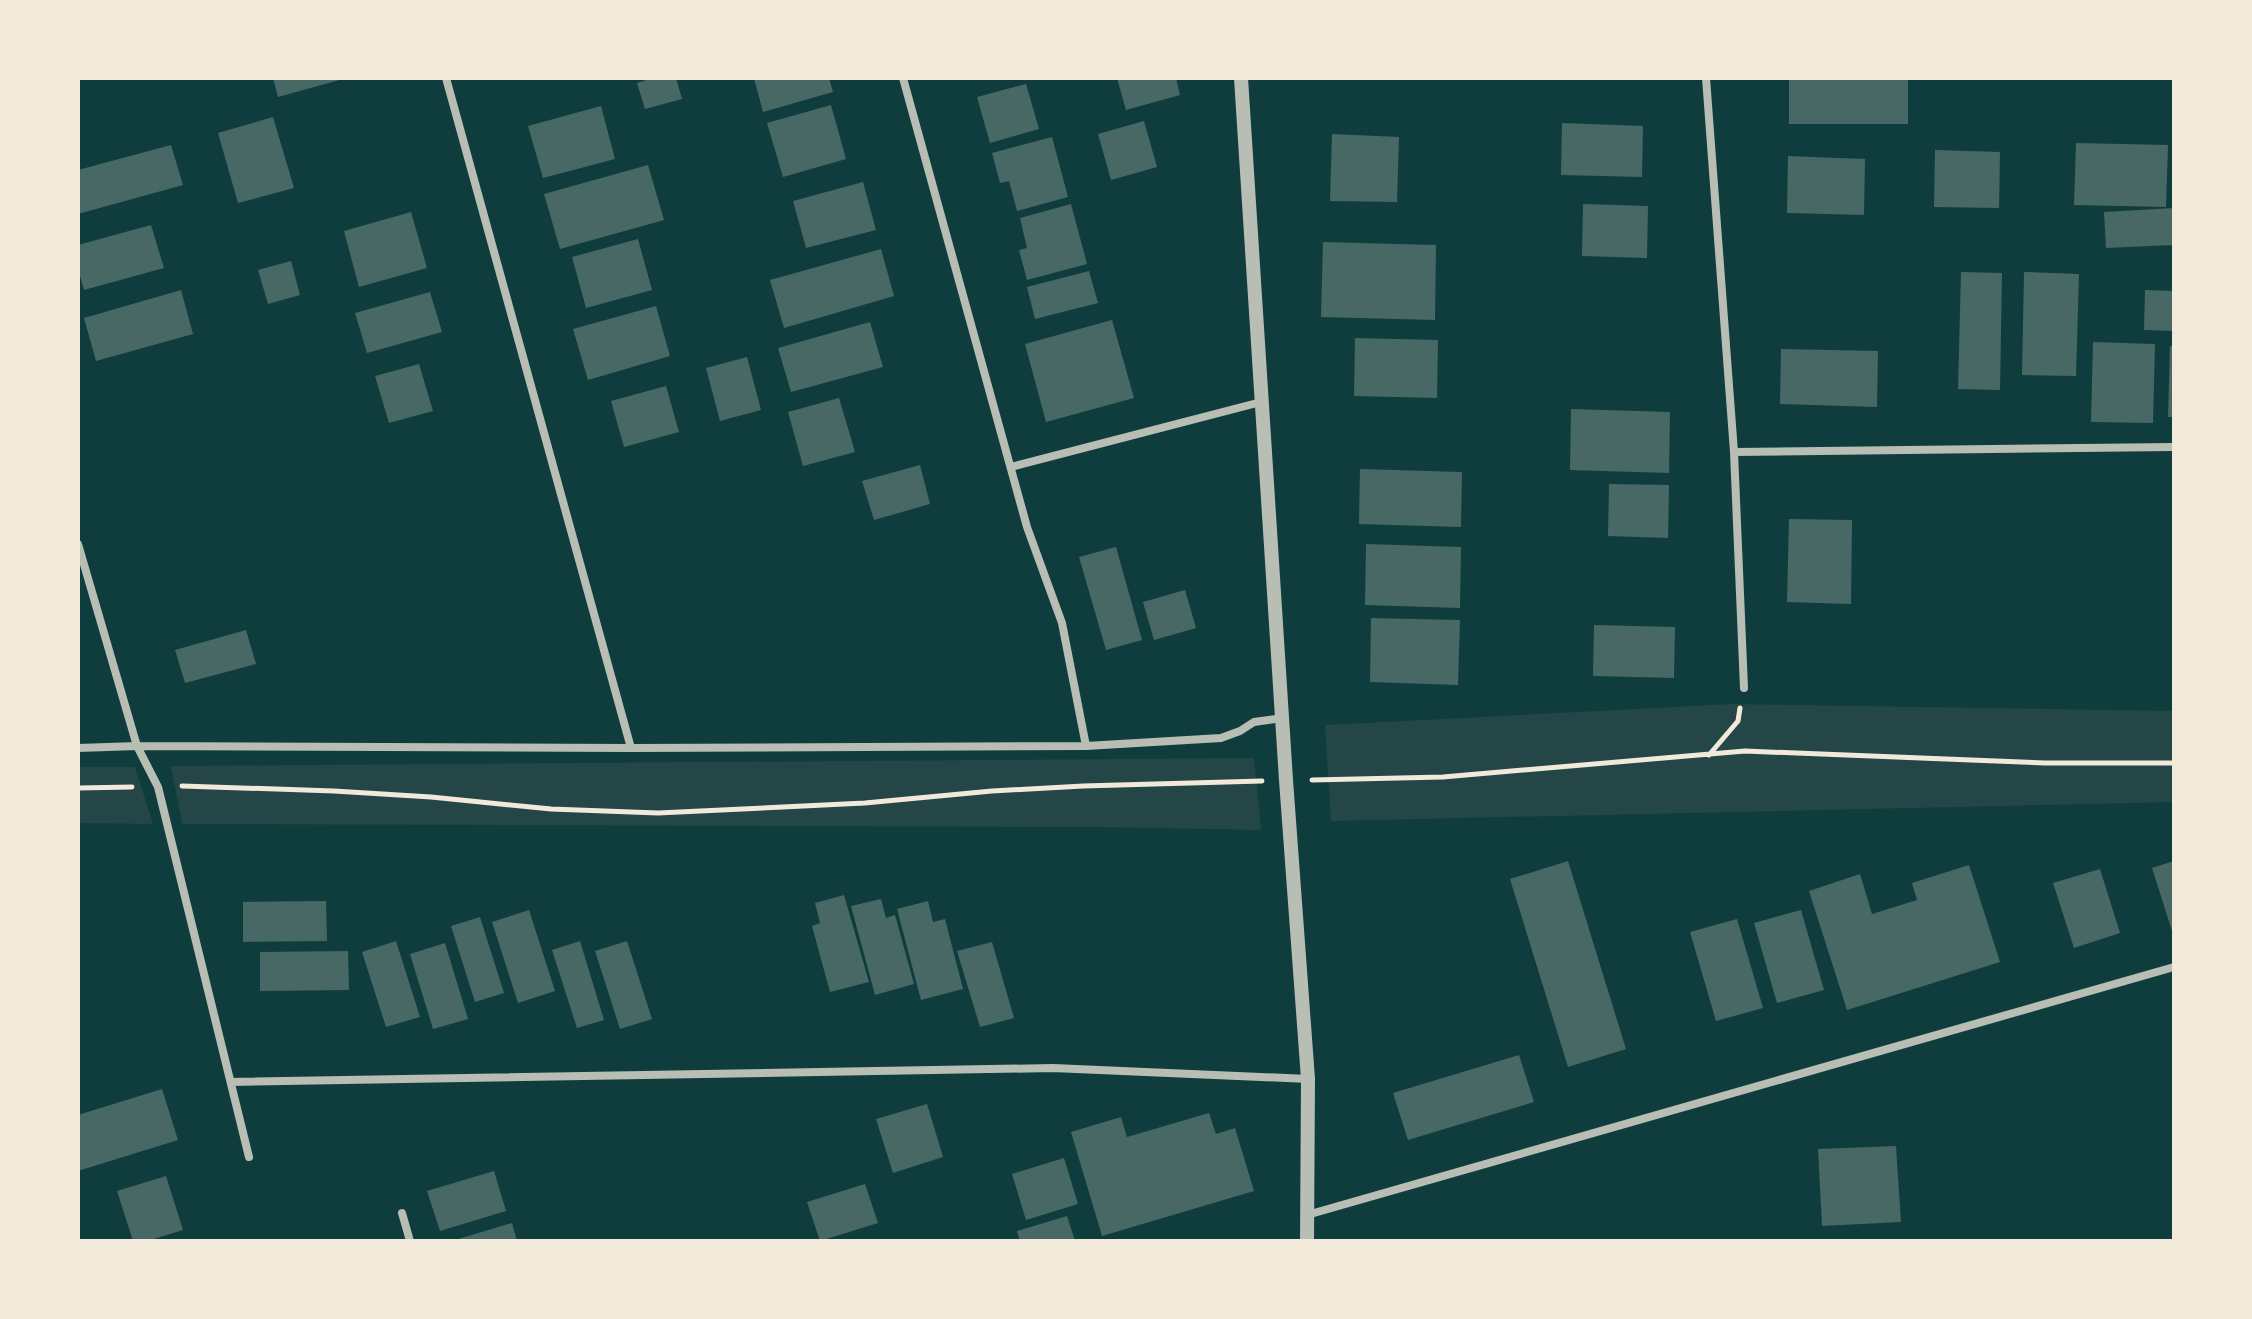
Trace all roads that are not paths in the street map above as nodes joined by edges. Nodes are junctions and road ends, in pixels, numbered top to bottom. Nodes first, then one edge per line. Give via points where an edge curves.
1 (446, 78) edge
2 (903, 78) edge
3 (1241, 78) edge
4 (1706, 78) edge
5 (1261, 402) junction
6 (2174, 447) edge
7 (1734, 452) junction
8 (1011, 467) junction
9 (78, 544) edge
10 (1744, 688) road end
11 (1283, 718) junction
12 (137, 746) junction
13 (1086, 746) junction
14 (78, 748) edge
15 (631, 748) junction
16 (2174, 967) edge
17 (1308, 1079) junction
18 (231, 1082) junction
19 (249, 1157) dead end
20 (402, 1213) dead end
21 (1307, 1215) junction
22 (410, 1241) edge
23 (1307, 1241) edge

1 - 15 street
2 - 8 street
3 - 5 street
4 - 7 street
5 - 8 street
5 - 11 street
6 - 7 street
7 - 10 street
8 - 13 street via 1062,623
9 - 12 street
11 - 13 street via 1254,722 1221,738
11 - 17 street
12 - 14 street
12 - 15 street
12 - 18 street via 158,787
13 - 15 street
16 - 21 street
17 - 18 street via 1053,1068
17 - 21 street
18 - 19 street
20 - 22 street
21 - 23 street

